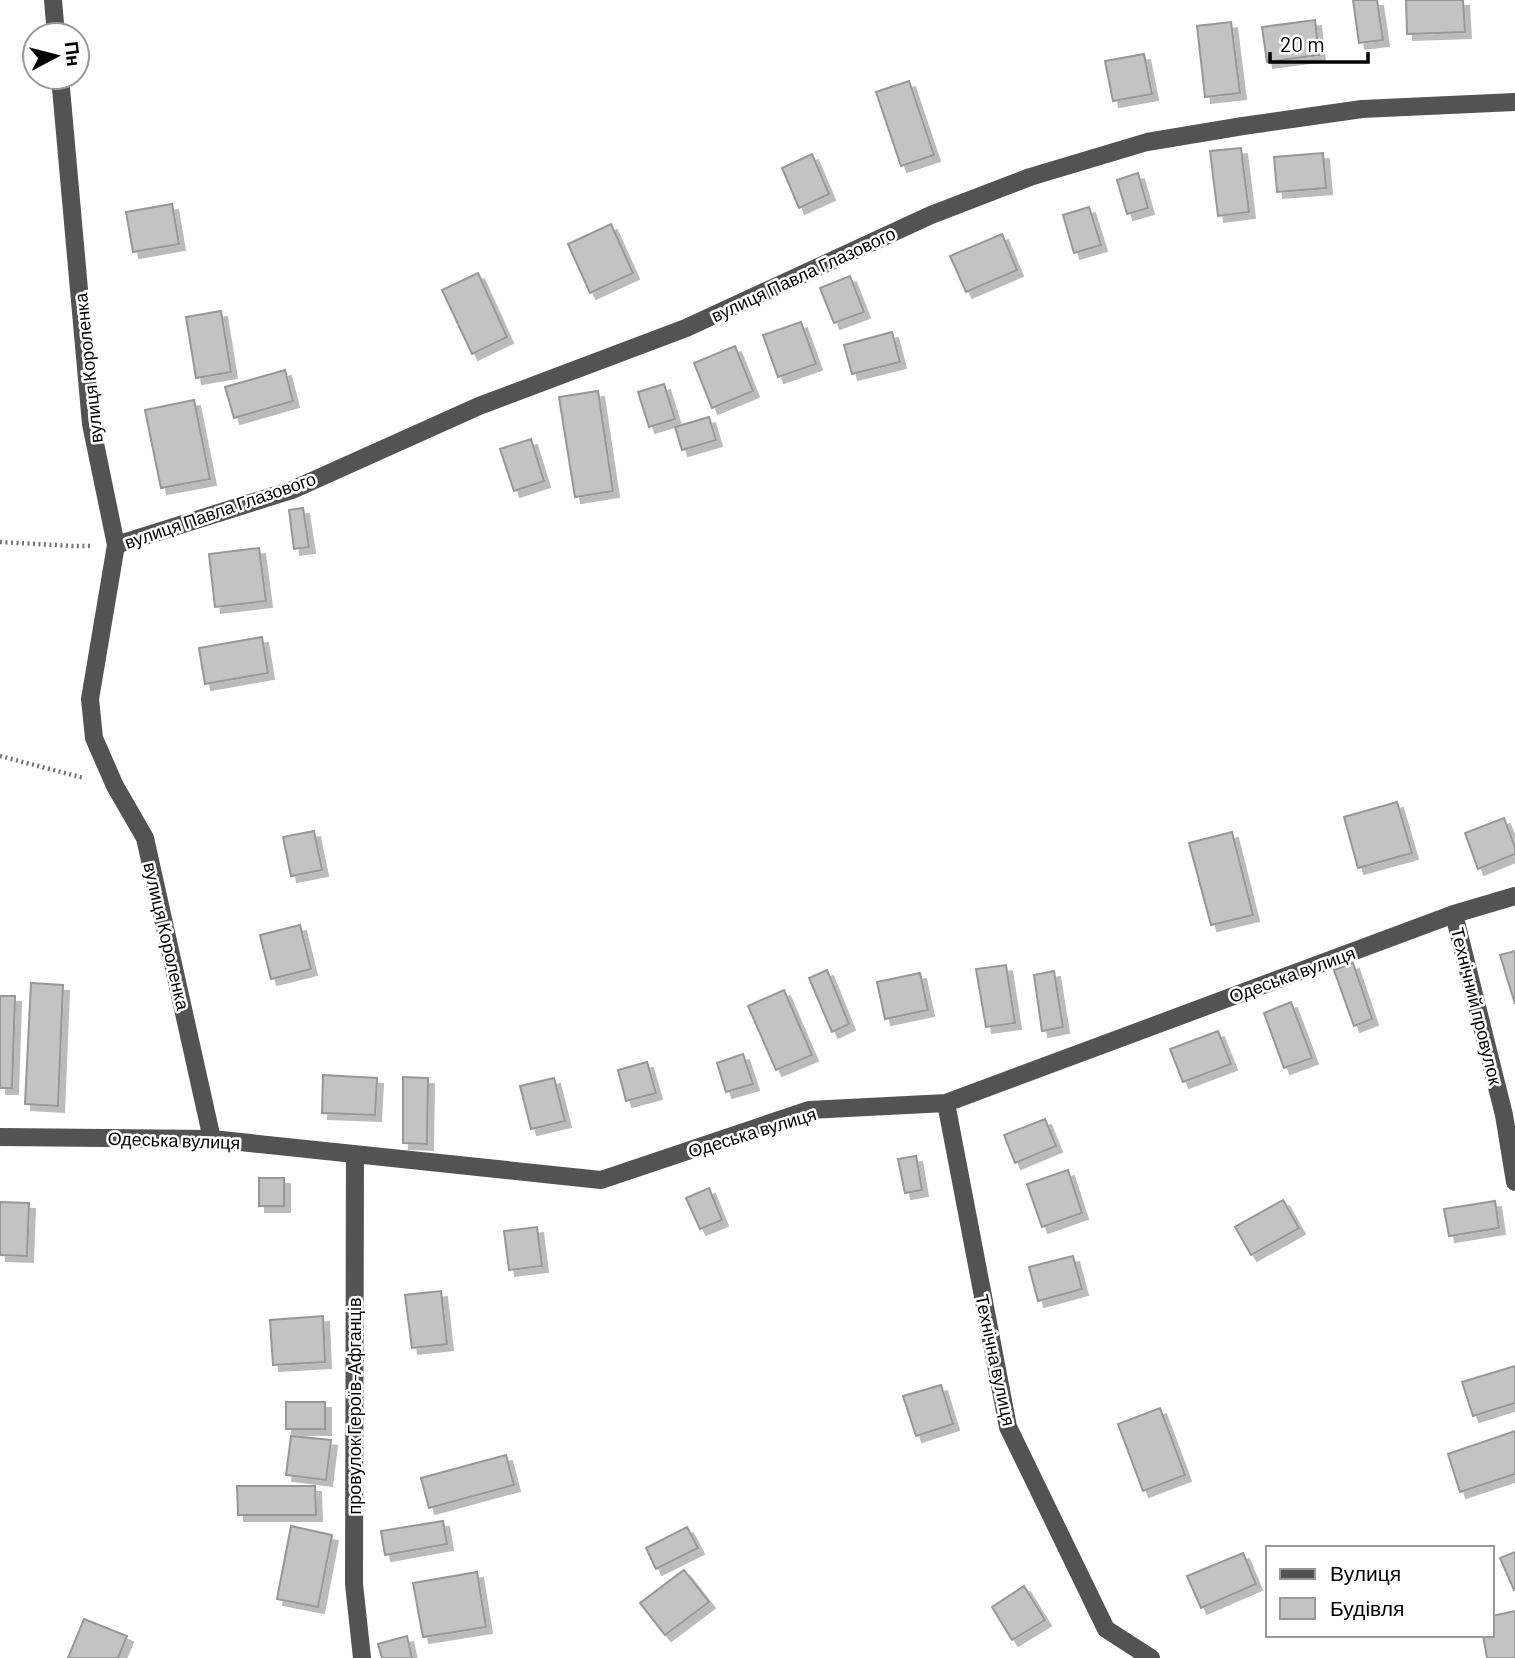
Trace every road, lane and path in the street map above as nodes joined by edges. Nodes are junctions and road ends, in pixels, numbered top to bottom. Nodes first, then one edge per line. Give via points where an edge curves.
1 (53, 0) edge
2 (55, 21) edge
3 (61, 91) edge
4 (1515, 102) edge
5 (0, 542) edge
6 (116, 545) junction
7 (0, 756) edge
8 (115, 786) junction
9 (1515, 896) edge
10 (1454, 914) junction
11 (946, 1102) junction
12 (0, 1137) edge
13 (212, 1139) junction
14 (355, 1154) junction
15 (1515, 1182) edge
16 (362, 1658) edge
17 (1151, 1658) edge

1 - 2 street
3 - 6 street, вулиця Короленка via 91,424
4 - 6 street, вулиця Павла Глазового via 1362,109 1243,126 1147,142 1030,177 931,215 686,328 479,406 292,490
5 - 6 path
6 - 8 street, вулиця Короленка via 90,699 93,738
7 - 8 path
8 - 13 street, вулиця Короленка via 145,838
9 - 10 street, Одеська вулиця
10 - 11 street, Одеська вулиця
10 - 15 street, Технічний провулок via 1504,1115
11 - 14 street, Одеська вулиця via 809,1111 601,1180
11 - 17 street, Технічна вулиця via 1008,1427 1106,1629
12 - 13 street, Одеська вулиця
13 - 14 street, Одеська вулиця
14 - 16 street, провулок Героїв-Афганців via 354,1584

